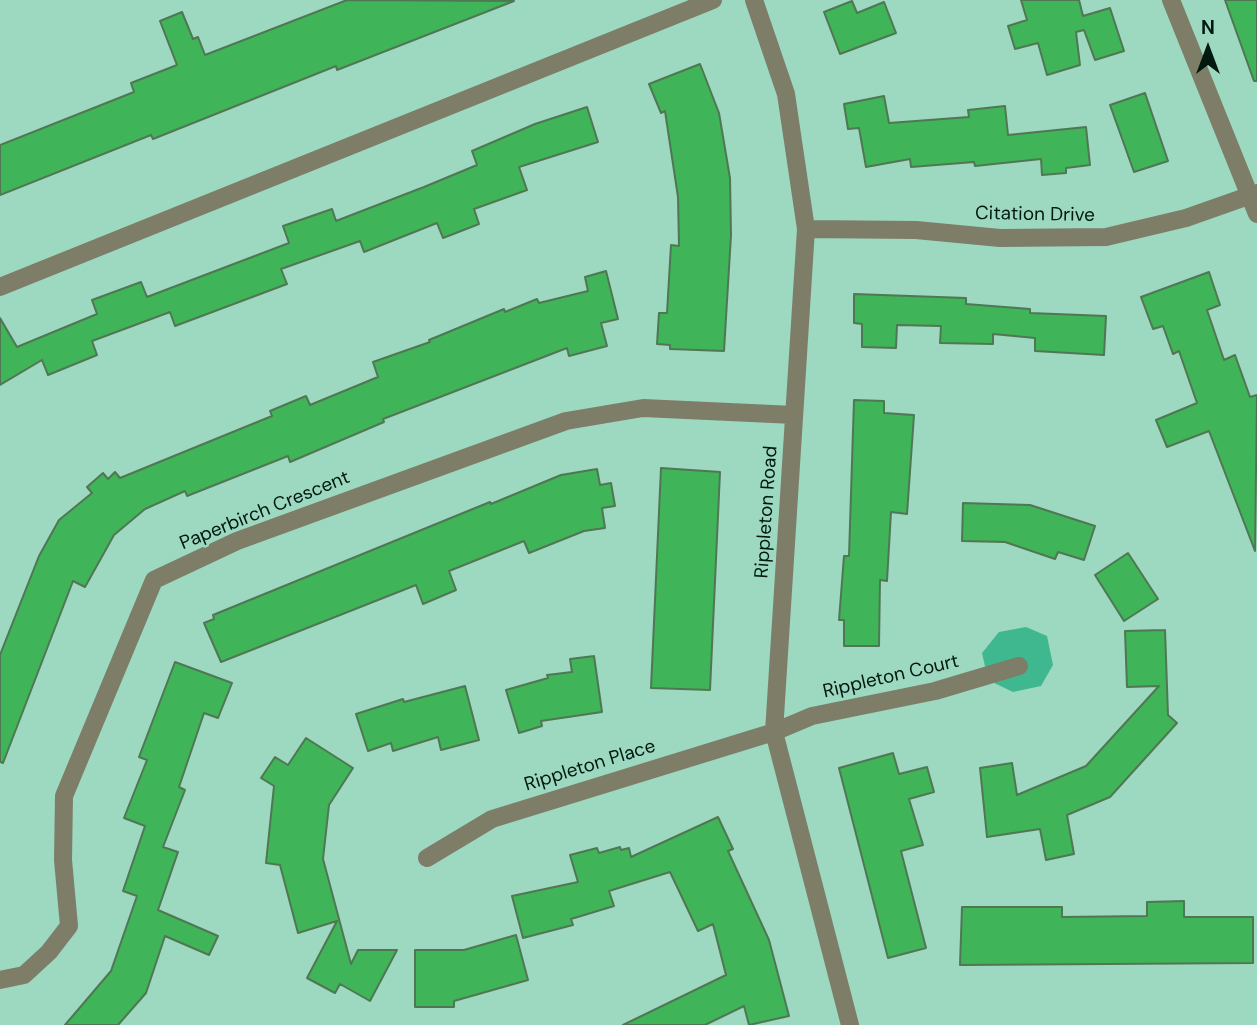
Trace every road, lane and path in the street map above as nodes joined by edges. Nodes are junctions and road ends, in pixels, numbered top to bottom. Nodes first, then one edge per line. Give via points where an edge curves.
1 (712, 0) edge
2 (754, 0) edge
3 (1171, 0) edge
4 (1254, 194) edge
5 (1257, 214) edge
6 (806, 229) junction
7 (0, 287) edge
8 (794, 415) junction
9 (1019, 666) dead end
10 (774, 732) junction
11 (427, 858) dead end
12 (0, 980) edge
13 (850, 1025) edge

1 - 7 street
2 - 6 street, Rippleton Road via 786,94
3 - 4 street
4 - 5 street
4 - 6 street, Citation Drive via 1186,218 1106,237 1000,238 916,230
6 - 8 street, Rippleton Road
8 - 10 street, Rippleton Road
8 - 12 street, Paperbirch Crescent via 643,408 566,421 237,541 154,580 64,796 69,926 23,975
9 - 10 street, Rippleton Court via 935,691 812,716
10 - 11 street, Rippleton Place via 492,819
10 - 13 street, Rippleton Road

